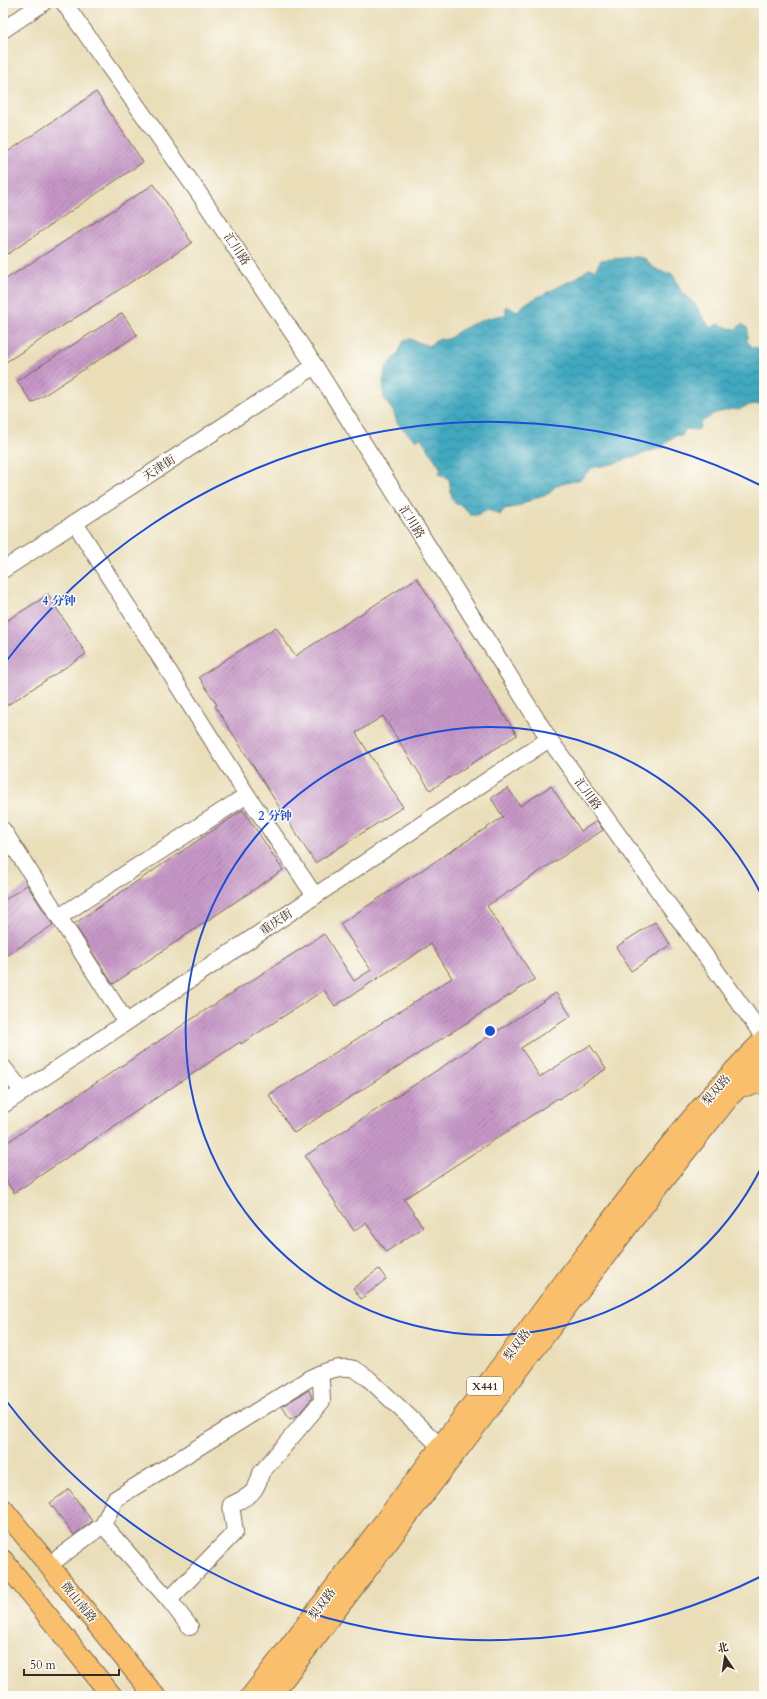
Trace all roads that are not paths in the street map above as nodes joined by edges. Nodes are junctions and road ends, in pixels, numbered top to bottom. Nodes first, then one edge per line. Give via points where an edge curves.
1 (43, 3) edge
2 (64, 3) edge
3 (3, 30) edge
4 (315, 366) junction
5 (75, 523) junction
6 (3, 570) edge
7 (549, 739) junction
8 (247, 796) junction
9 (3, 830) edge
10 (315, 896) junction
11 (60, 917) junction
12 (126, 1022) junction
13 (764, 1037) edge
14 (764, 1040) edge
15 (3, 1067) edge
16 (761, 1072) edge
17 (731, 1084) junction
18 (23, 1092) junction
19 (3, 1105) edge
20 (319, 1374) junction
21 (440, 1446) junction
22 (3, 1509) edge
23 (103, 1525) junction
24 (3, 1560) edge
25 (49, 1565) junction
26 (169, 1600) junction
27 (190, 1627) dead end
28 (112, 1696) edge
29 (155, 1696) edge
30 (251, 1696) edge
31 (271, 1696) edge

1 - 3 street
2 - 4 street, 汇川路 via 198,192
4 - 5 street, 天津街
4 - 7 street, 汇川路
5 - 6 street, 天津街
5 - 8 street
7 - 10 street, 重庆街
7 - 13 street, 汇川路
8 - 10 street
8 - 11 street
9 - 11 street
10 - 12 street, 重庆街
11 - 12 street
12 - 18 street, 重庆街
14 - 17 main road, 梨双路 / X441
15 - 18 street
16 - 17 main road
17 - 21 main road, 梨双路 / X441 via 687,1125
17 - 31 main road, 梨双路 / X441 via 607,1253
18 - 19 street, 重庆街
20 - 21 street via 340,1369 355,1370 368,1378
20 - 23 street via 115,1499
20 - 26 street via 322,1401 260,1473 258,1486 246,1498 231,1505 235,1532
21 - 30 main road, 梨双路 / X441
22 - 25 main road, 微山南路
23 - 25 street
23 - 26 street
24 - 28 main road
25 - 29 main road, 微山南路
26 - 27 street

